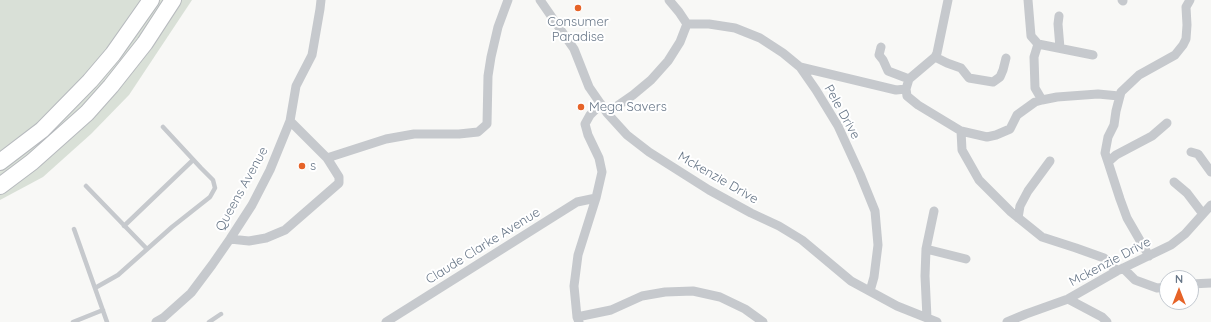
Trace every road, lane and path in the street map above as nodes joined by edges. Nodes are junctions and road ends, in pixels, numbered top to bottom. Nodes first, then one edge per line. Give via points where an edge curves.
1 (151, 0) edge
2 (173, 0) edge
3 (327, 0) edge
4 (508, 0) edge
5 (540, 0) edge
6 (669, 0) edge
7 (1028, 0) edge
8 (1190, 0) edge
9 (950, 2) edge
10 (321, 4) edge
11 (1059, 16) dead end
12 (687, 24) junction
13 (1038, 44) junction
14 (882, 47) dead end
15 (1060, 48) junction
16 (1093, 55) dead end
17 (935, 56) junction
18 (1006, 58) dead end
19 (800, 68) junction
20 (909, 79) junction
21 (906, 89) junction
22 (1119, 96) junction
23 (1042, 100) junction
24 (601, 104) junction
25 (607, 112) junction
26 (290, 121) junction
27 (1167, 123) dead end
28 (163, 127) dead end
29 (961, 130) junction
30 (1191, 152) dead end
31 (327, 158) junction
32 (193, 160) junction
33 (1050, 161) dead end
34 (0, 162) edge
35 (1108, 162) junction
36 (1211, 172) edge
37 (1174, 182) dead end
38 (0, 186) edge
39 (86, 186) dead end
40 (596, 198) junction
41 (1211, 205) edge
42 (934, 211) dead end
43 (1203, 214) junction
44 (1018, 218) junction
45 (124, 226) junction
46 (74, 230) dead end
47 (230, 239) junction
48 (147, 249) junction
49 (926, 249) junction
50 (1149, 256) junction
51 (966, 259) dead end
52 (1120, 269) junction
53 (1211, 283) edge
54 (1199, 284) edge
55 (95, 288) junction
56 (1159, 288) edge
57 (870, 291) junction
58 (1068, 299) junction
59 (103, 310) junction
60 (221, 314) dead end
61 (927, 318) junction
62 (1027, 318) edge
63 (578, 319) edge
64 (72, 322) edge
65 (107, 322) edge
66 (156, 322) edge
67 (209, 322) edge
68 (386, 322) edge
69 (763, 322) edge
70 (936, 322) edge
71 (1007, 322) edge
72 (1107, 322) edge

1 - 34 highway via 113,54 90,81 42,130
2 - 38 highway via 145,43 87,113 32,162
3 - 10 street
4 - 31 street via 491,57 487,124 478,132 414,134 386,139
5 - 24 street, Mckenzie Drive via 574,49 589,87
6 - 12 street
7 - 13 street via 1031,36
8 - 22 street via 1186,7 1186,39 1183,45 1175,55 1139,76
9 - 17 street via 945,28
10 - 26 street, Queens Avenue via 312,54 296,86
11 - 15 street
12 - 19 street, Pele Drive via 735,28 760,38
12 - 25 street via 668,61 651,80
13 - 15 street
13 - 23 street via 1034,56 1035,88
14 - 20 street via 879,55 888,71
15 - 16 street
17 - 18 street via 961,68 969,78 993,82 1004,70
17 - 20 street
19 - 21 street via 896,90
19 - 57 street, Pele Drive via 838,126 875,211 878,245
20 - 21 street
21 - 29 street via 907,96 918,105
22 - 23 street via 1098,94
22 - 35 street via 1114,125 1108,137
23 - 29 street via 1017,114 1010,129 996,136 987,137
24 - 25 street, Mckenzie Drive
24 - 40 street via 590,114 586,124 588,135 602,165
25 - 57 street, Mckenzie Drive via 627,135 649,152 709,190 802,240 851,281
26 - 31 street
26 - 47 street, Queens Avenue via 270,170
27 - 35 street via 1152,136
28 - 32 lane
29 - 44 street via 962,150 979,180
30 - 36 street via 1198,154
31 - 47 street via 339,177 339,183 285,230 266,238 249,241
32 - 45 lane
32 - 48 lane via 213,180 213,193
33 - 44 street via 1028,191 1020,206
35 - 50 street via 1127,218
37 - 43 street via 1187,192
39 - 45 lane
40 - 63 street via 578,255 574,286
40 - 68 street, Claude Clarke Avenue via 577,202
41 - 43 street, Mckenzie Drive
42 - 49 street
43 - 50 street, Mckenzie Drive via 1186,234
44 - 52 street via 1042,237 1104,258
45 - 48 lane
46 - 55 lane
47 - 66 street, Queens Avenue via 191,293
48 - 55 lane via 118,274
49 - 51 street
49 - 61 street
50 - 52 street, Mckenzie Drive
52 - 56 street via 1135,280
52 - 58 street, Mckenzie Drive
53 - 54 street
55 - 59 lane
57 - 61 street, Mckenzie Drive
58 - 62 street, Mckenzie Drive
58 - 72 street
59 - 64 lane
59 - 65 lane
60 - 67 lane
61 - 70 street, Mckenzie Drive
62 - 71 street, Mckenzie Drive
63 - 69 street via 611,310 642,296 693,291 720,297 745,309

